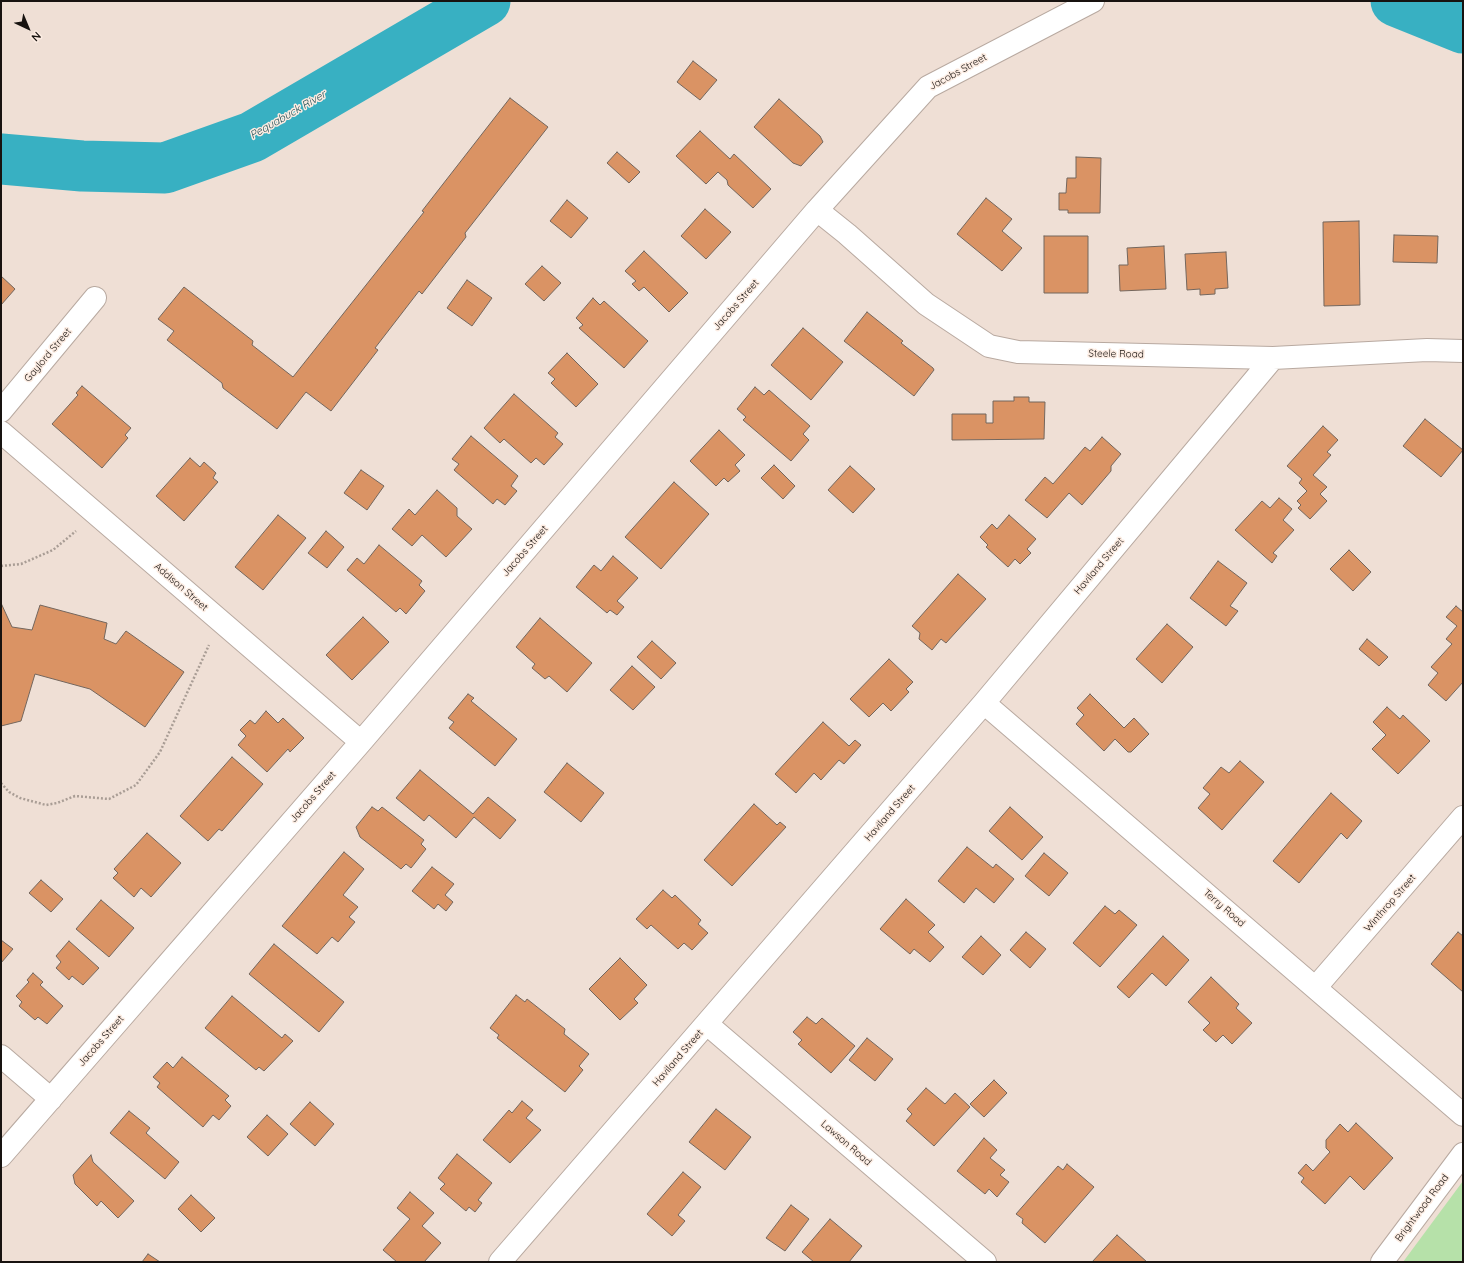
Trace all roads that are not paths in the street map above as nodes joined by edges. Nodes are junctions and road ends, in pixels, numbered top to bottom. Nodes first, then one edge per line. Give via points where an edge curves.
1 (1093, 1) edge
2 (817, 210) junction
3 (95, 298) dead end
4 (1463, 351) edge
5 (1273, 358) junction
6 (1, 411) edge
7 (1, 432) edge
8 (984, 703) junction
9 (361, 742) junction
10 (1463, 817) edge
11 (1316, 987) junction
12 (707, 1024) junction
13 (1, 1056) edge
14 (52, 1099) junction
15 (1463, 1114) edge
16 (1463, 1154) edge
17 (1, 1156) edge
18 (500, 1262) edge
19 (985, 1262) edge
20 (1382, 1262) edge

1 - 2 street, Jacobs Street via 928,87
2 - 5 street, Steele Road via 926,304 989,346 1018,352
2 - 9 street, Jacobs Street
3 - 6 street, Gaylord Street
4 - 5 street, Steele Road via 1427,350
5 - 8 street, Haviland Street
7 - 9 street, Addison Street
8 - 11 street, Terry Road
8 - 12 street, Haviland Street
9 - 14 street, Jacobs Street
10 - 11 street, Winthrop Street
11 - 15 street, Terry Road
12 - 18 street, Haviland Street
12 - 19 street, Lawson Road
13 - 14 street
14 - 17 street, Jacobs Street
16 - 20 street, Brightwood Road

